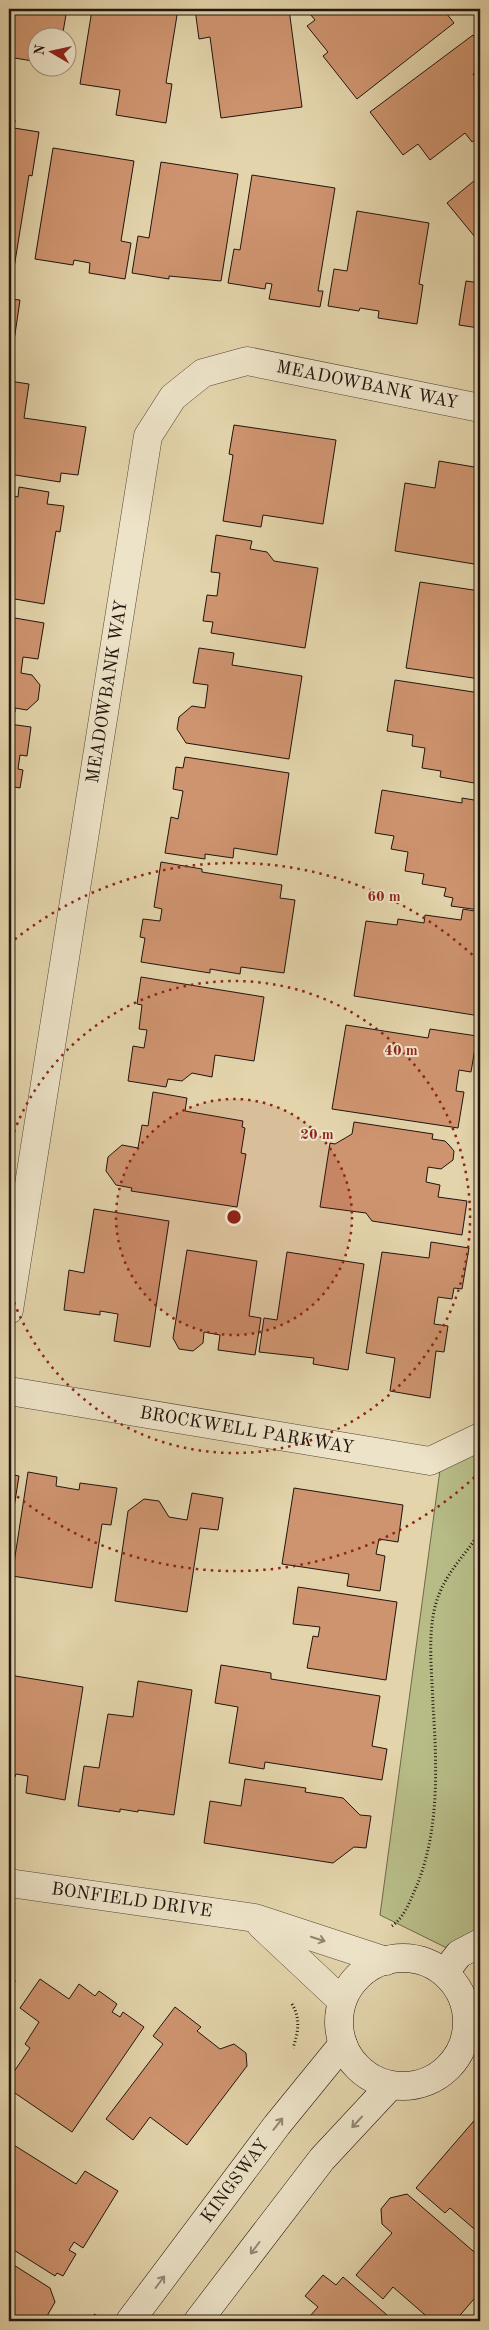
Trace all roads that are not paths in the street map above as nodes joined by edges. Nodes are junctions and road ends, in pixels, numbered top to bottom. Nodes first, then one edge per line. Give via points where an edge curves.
1 (480, 408) edge
2 (9, 1310) edge
3 (9, 1391) edge
4 (480, 1437) edge
5 (9, 1883) edge
6 (254, 1918) junction
7 (480, 1942) edge
8 (386, 1961) junction
9 (445, 1972) junction
10 (342, 2001) junction
11 (474, 2005) edge
12 (342, 2044) junction
13 (390, 2086) junction
14 (130, 2321) edge
15 (198, 2321) edge

1 - 2 street, MEADOWBANK WAY via 247,361 203,373 173,397 148,436
3 - 4 street, BROCKWELL PARKWAY via 430,1461
5 - 6 street, BONFIELD DRIVE
6 -> 8 street, BONFIELD DRIVE
6 - 10 street
7 - 9 street via 459,1954
8 - 9 street via 397,1957 422,1960
8 - 10 street via 373,1965 353,1981
9 - 11 street
10 - 12 street via 339,2022
11 - 13 street via 465,2042 448,2069 421,2085
12 - 13 street via 354,2063 370,2078
14 -> 12 street, KINGSWAY
13 -> 15 street via 322,2159

